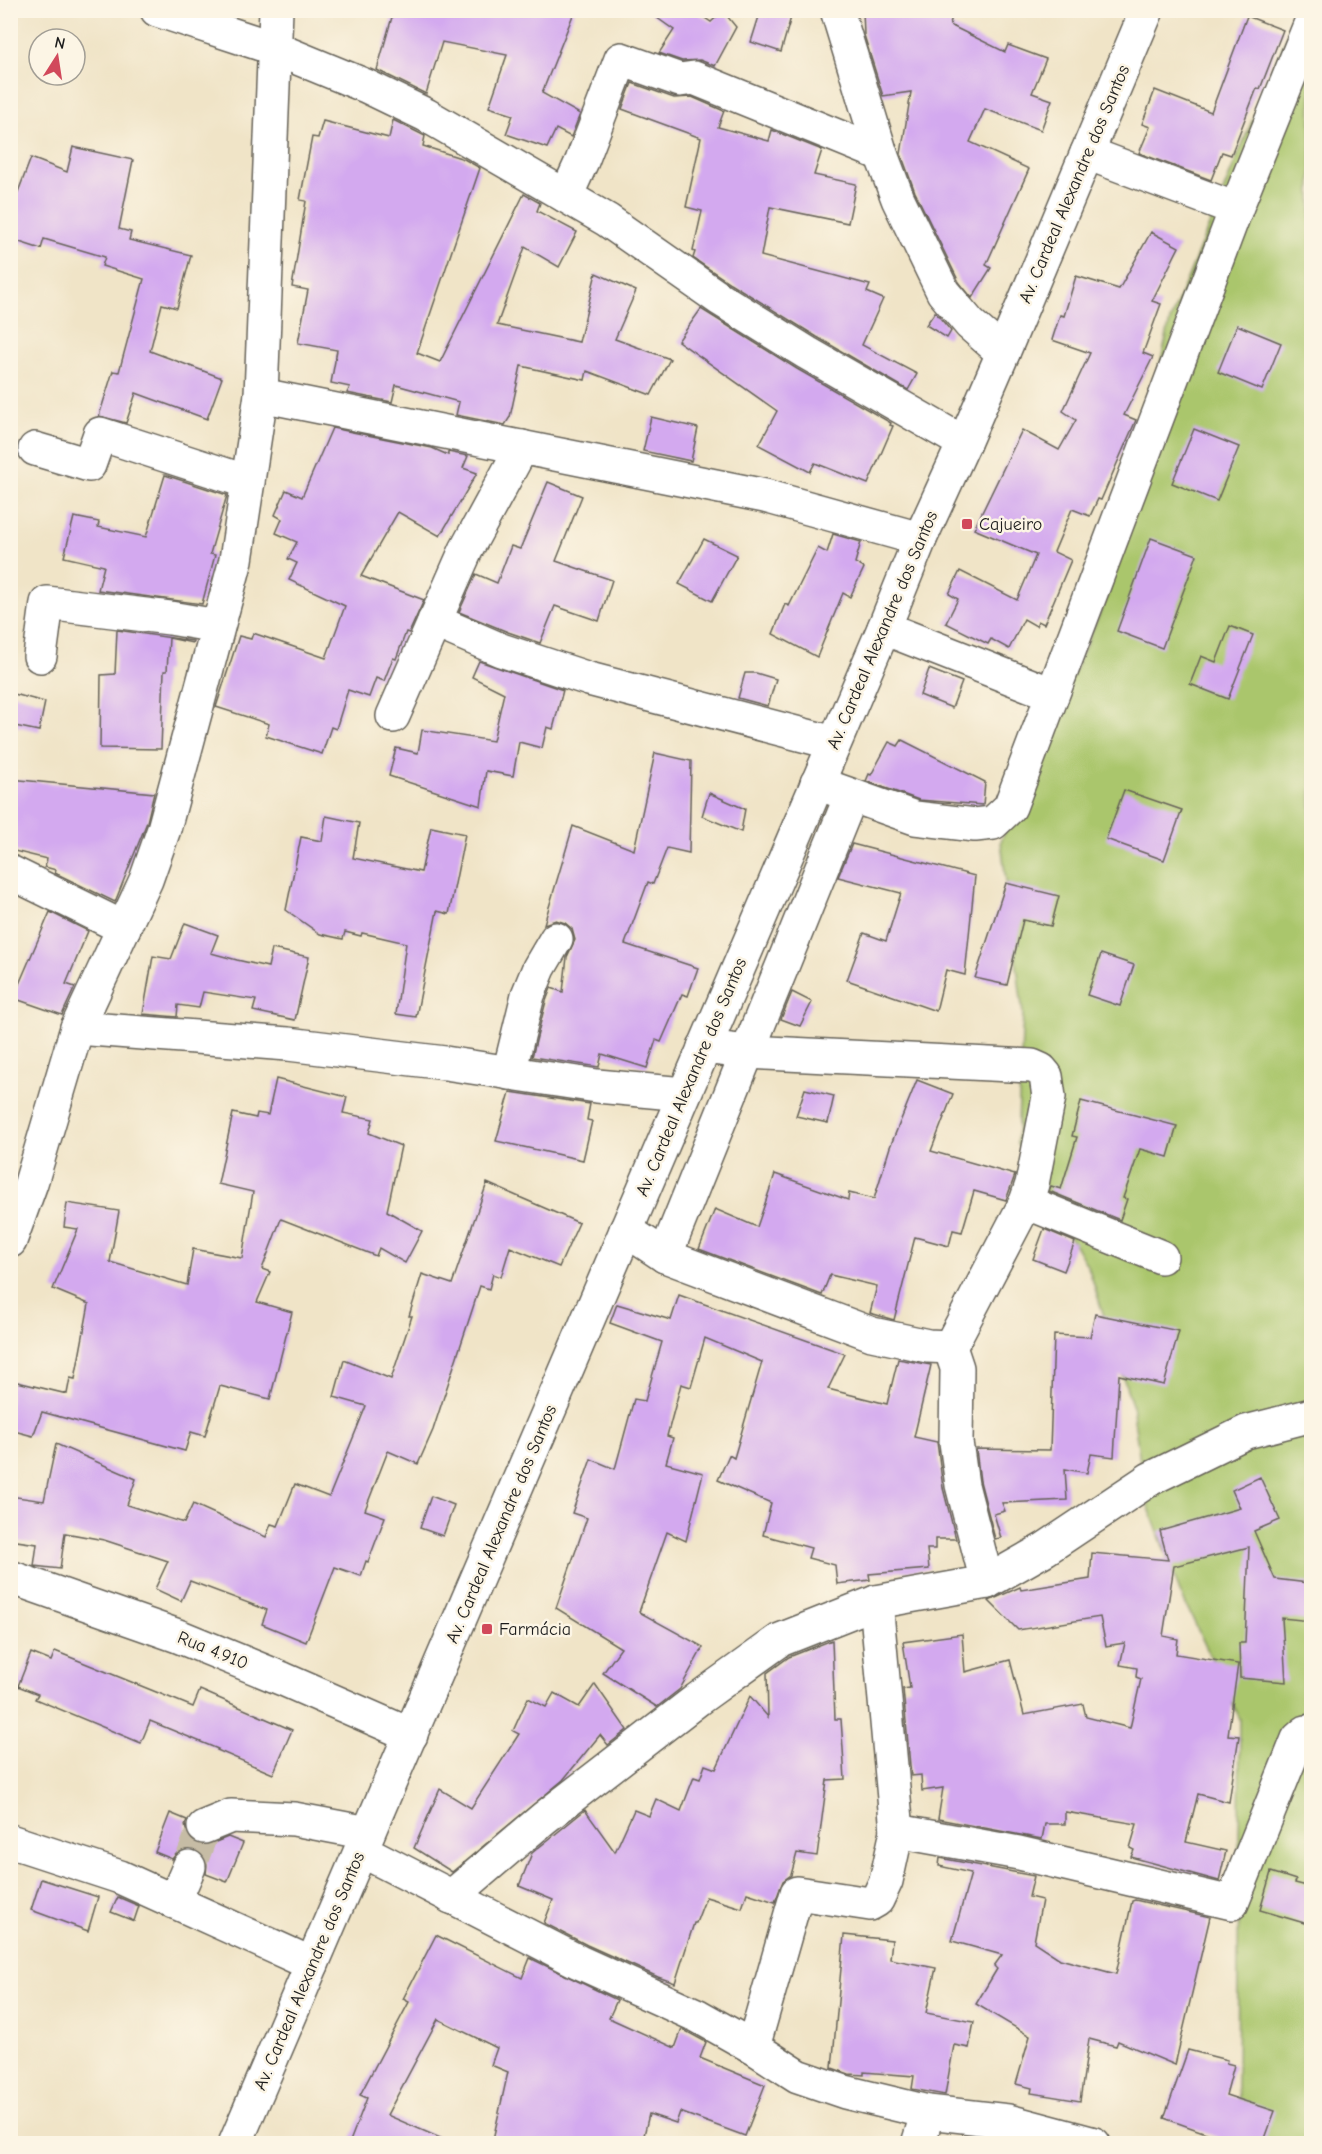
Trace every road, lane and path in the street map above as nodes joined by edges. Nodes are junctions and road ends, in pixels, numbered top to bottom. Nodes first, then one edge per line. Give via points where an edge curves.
1 (157, 10) edge
2 (276, 10) edge
3 (837, 10) edge
4 (1147, 10) edge
5 (1311, 20) edge
6 (276, 49) junction
7 (1087, 153) junction
8 (881, 154) junction
9 (566, 196) junction
10 (1236, 209) junction
11 (1003, 353) junction
12 (261, 395) junction
13 (964, 443) junction
14 (522, 447) junction
15 (35, 448) dead end
16 (248, 482) junction
17 (920, 539) junction
18 (434, 621) junction
19 (217, 626) junction
20 (884, 628) junction
21 (40, 656) dead end
22 (1052, 694) junction
23 (393, 716) dead end
24 (834, 743) junction
25 (817, 783) junction
26 (851, 796) junction
27 (10, 872) edge
28 (124, 928) junction
29 (556, 939) dead end
30 (77, 1028) junction
31 (704, 1047) junction
32 (747, 1052) junction
33 (509, 1073) junction
34 (684, 1094) junction
35 (1026, 1202) junction
36 (626, 1230) junction
37 (10, 1241) edge
38 (665, 1256) junction
39 (1161, 1257) dead end
40 (950, 1347) junction
41 (1311, 1415) edge
42 (10, 1577) edge
43 (987, 1582) junction
44 (876, 1602) junction
45 (1311, 1731) edge
46 (411, 1735) junction
47 (204, 1827) dead end
48 (897, 1831) junction
49 (10, 1841) edge
50 (365, 1841) junction
51 (189, 1867) tunnel mouth
52 (452, 1897) junction
53 (174, 1902) junction
54 (312, 1964) junction
55 (753, 2047) junction
56 (928, 2112) junction
57 (235, 2144) edge
58 (918, 2144) edge
59 (1094, 2144) edge

1 - 6 street
2 - 6 street
3 - 8 street
4 - 7 street, Av. Cardeal Alexandre dos Santos
5 - 10 street
6 - 9 street via 426,115
6 - 12 street
7 - 10 street
7 - 11 street, Av. Cardeal Alexandre dos Santos
8 - 9 street via 694,78 680,80 621,59
8 - 11 street via 943,292 970,324
9 - 13 street via 778,335
10 - 22 street
11 - 13 street, Av. Cardeal Alexandre dos Santos
12 - 14 street
12 - 16 street
13 - 17 street, Av. Cardeal Alexandre dos Santos
14 - 17 street via 765,496
14 - 18 street via 466,550
15 - 16 street via 89,465 100,434
16 - 19 street via 236,560
17 - 20 street, Av. Cardeal Alexandre dos Santos
18 - 23 street
18 - 24 street via 501,650 589,678
19 - 21 street via 47,603
19 - 28 street via 164,829
20 - 22 street
20 - 24 street, Av. Cardeal Alexandre dos Santos
22 - 26 street via 1010,807 993,823 915,819
24 - 25 street, Av. Cardeal Alexandre dos Santos
25 - 26 street
25 - 31 street, Av. Cardeal Alexandre dos Santos
26 - 32 street
27 - 28 street
28 - 30 street
29 - 33 street via 528,995
30 - 33 street via 288,1044
30 - 37 street
31 - 32 street
31 - 34 street, Av. Cardeal Alexandre dos Santos
32 - 35 street via 1032,1066 1041,1070 1046,1076 1049,1098
32 - 38 street
33 - 34 street
34 - 36 street, Av. Cardeal Alexandre dos Santos
35 - 39 street
35 - 40 street
36 - 38 street
36 - 46 street, Av. Cardeal Alexandre dos Santos
38 - 40 street via 872,1334
40 - 43 street via 957,1368 956,1442 962,1485
41 - 43 street via 1246,1432 1150,1479 1045,1549
42 - 46 street, Rua 4.910 via 178,1636
43 - 44 street
44 - 48 street
44 - 52 street via 780,1640 544,1818
45 - 48 street via 1298,1739 1232,1903 1019,1853
46 - 50 street, Av. Cardeal Alexandre dos Santos
47 - 50 street via 231,1816 294,1819
48 - 55 street via 886,1881 877,1900 870,1904 797,1893
49 - 53 street via 120,1877
50 - 52 street
50 - 54 street, Av. Cardeal Alexandre dos Santos
51 - 53 street
52 - 55 street via 579,1962 698,2016
53 - 54 street
54 - 57 street, Av. Cardeal Alexandre dos Santos
55 - 56 street via 798,2076
56 - 58 street
56 - 59 street via 1008,2121

